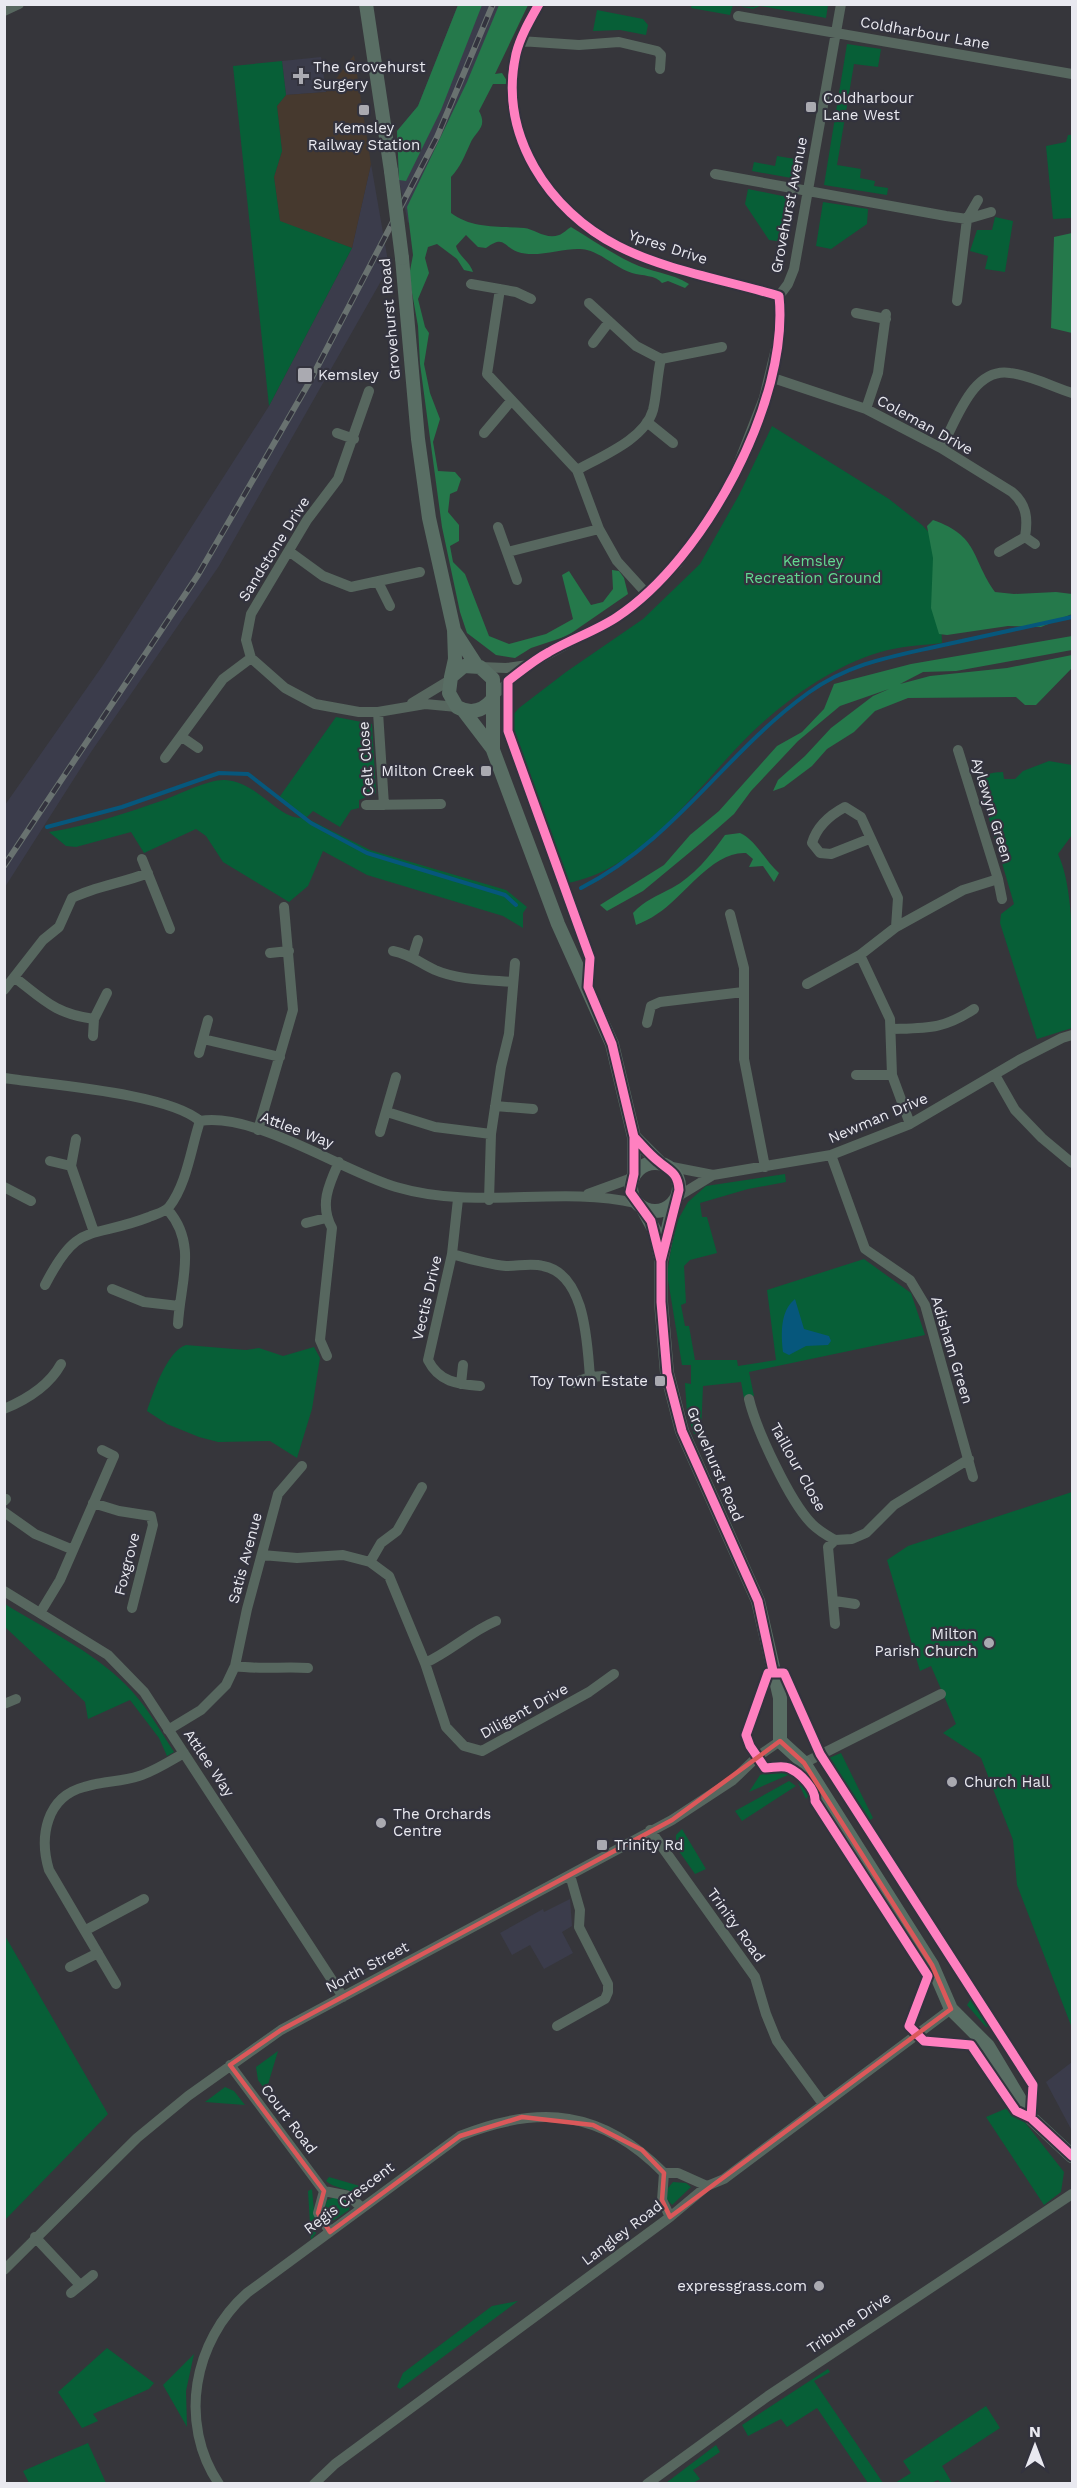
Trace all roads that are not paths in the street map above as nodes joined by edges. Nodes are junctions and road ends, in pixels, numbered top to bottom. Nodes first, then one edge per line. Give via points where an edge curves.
1 (19, 4) edge
2 (366, 4) edge
3 (538, 4) edge
4 (841, 4) edge
5 (4, 11) edge
6 (738, 16) dead end
7 (836, 33) junction
8 (520, 41) junction
9 (660, 69) dead end
10 (1072, 74) edge
11 (715, 174) dead end
12 (808, 192) junction
13 (978, 200) dead end
14 (991, 212) dead end
15 (968, 219) junction
16 (471, 284) dead end
17 (500, 289) junction
18 (779, 296) junction
19 (531, 299) dead end
20 (957, 301) dead end
21 (589, 303) dead end
22 (856, 313) dead end
23 (609, 322) junction
24 (593, 344) dead end
25 (722, 347) dead end
26 (661, 359) junction
27 (770, 377) junction
28 (369, 391) dead end
29 (1072, 393) edge
30 (511, 401) junction
31 (866, 409) junction
32 (647, 422) junction
33 (337, 433) dead end
34 (484, 433) dead end
35 (354, 439) junction
36 (673, 443) dead end
37 (941, 448) junction
38 (578, 470) junction
39 (498, 527) dead end
40 (599, 529) junction
41 (1025, 537) junction
42 (1035, 544) dead end
43 (290, 552) junction
44 (508, 552) junction
45 (999, 552) dead end
46 (420, 572) dead end
47 (517, 580) dead end
48 (378, 582) junction
49 (647, 594) junction
50 (390, 606) dead end
51 (454, 630) junction
52 (251, 658) junction
53 (528, 665) junction
54 (478, 666) junction
55 (450, 678) junction
56 (493, 698) junction
57 (401, 708) junction
58 (460, 709) junction
59 (378, 712) junction
60 (182, 737) junction
61 (198, 748) dead end
62 (493, 750) junction
63 (958, 750) dead end
64 (165, 758) dead end
65 (441, 804) dead end
66 (366, 805) dead end
67 (384, 805) junction
68 (869, 839) junction
69 (142, 859) dead end
70 (148, 873) junction
71 (998, 879) junction
72 (1002, 899) dead end
73 (284, 907) dead end
74 (730, 914) dead end
75 (896, 927) junction
76 (170, 929) dead end
77 (418, 940) dead end
78 (289, 951) junction
79 (393, 951) dead end
80 (270, 953) dead end
81 (860, 955) junction
82 (413, 956) junction
83 (515, 963) dead end
84 (14, 976) junction
85 (513, 982) junction
86 (807, 984) dead end
87 (4, 990) edge
88 (743, 992) junction
89 (107, 993) dead end
90 (974, 1009) dead end
91 (94, 1019) junction
92 (208, 1020) dead end
93 (647, 1023) dead end
94 (893, 1029) junction
95 (1072, 1035) edge
96 (93, 1036) dead end
97 (203, 1039) junction
98 (199, 1053) dead end
99 (280, 1058) junction
100 (856, 1075) dead end
101 (892, 1075) junction
102 (995, 1075) junction
103 (396, 1077) dead end
104 (4, 1078) edge
105 (495, 1106) junction
106 (533, 1109) dead end
107 (387, 1112) junction
108 (200, 1121) junction
109 (910, 1124) junction
110 (258, 1130) junction
111 (380, 1132) dead end
112 (491, 1134) junction
113 (634, 1137) junction
114 (76, 1139) dead end
115 (831, 1155) junction
116 (50, 1161) dead end
117 (339, 1162) junction
118 (1072, 1163) edge
119 (663, 1165) junction
120 (71, 1166) junction
121 (765, 1167) junction
122 (712, 1175) junction
123 (633, 1176) junction
124 (4, 1187) edge
125 (579, 1196) junction
126 (458, 1199) junction
127 (489, 1200) junction
128 (676, 1200) junction
129 (31, 1201) dead end
130 (640, 1206) junction
131 (168, 1210) junction
132 (326, 1218) junction
133 (306, 1223) dead end
134 (94, 1232) junction
135 (452, 1254) junction
136 (661, 1262) junction
137 (45, 1285) dead end
138 (112, 1289) dead end
139 (179, 1306) junction
140 (178, 1324) dead end
141 (327, 1356) dead end
142 (61, 1364) dead end
143 (463, 1365) dead end
144 (603, 1376) dead end
145 (590, 1377) junction
146 (573, 1383) dead end
147 (461, 1384) junction
148 (480, 1386) dead end
149 (749, 1399) dead end
150 (4, 1409) edge
151 (102, 1450) dead end
152 (969, 1459) junction
153 (302, 1467) dead end
154 (974, 1476) dead end
155 (422, 1487) dead end
156 (93, 1503) junction
157 (4, 1512) edge
158 (835, 1540) junction
159 (71, 1549) junction
160 (262, 1555) junction
161 (370, 1562) junction
162 (4, 1591) edge
163 (835, 1601) junction
164 (855, 1604) dead end
165 (132, 1608) dead end
166 (40, 1613) junction
167 (496, 1621) dead end
168 (835, 1624) dead end
169 (425, 1663) junction
170 (235, 1666) junction
171 (308, 1668) dead end
172 (614, 1674) dead end
173 (941, 1694) dead end
174 (16, 1699) dead end
175 (4, 1704) edge
176 (168, 1730) junction
177 (780, 1741) junction
178 (184, 1753) junction
179 (804, 1763) junction
180 (650, 1830) junction
181 (570, 1875) junction
182 (144, 1899) dead end
183 (86, 1930) junction
184 (98, 1953) junction
185 (70, 1967) dead end
186 (116, 1984) dead end
187 (343, 1997) junction
188 (951, 2010) junction
189 (557, 2026) dead end
190 (230, 2065) junction
191 (823, 2104) junction
192 (1072, 2156) edge
193 (664, 2173) junction
194 (707, 2186) junction
195 (324, 2191) junction
196 (1072, 2194) edge
197 (362, 2208) junction
198 (670, 2217) junction
199 (330, 2232) junction
200 (35, 2237) junction
201 (4, 2270) edge
202 (93, 2275) dead end
203 (80, 2284) junction
204 (71, 2292) dead end
205 (219, 2484) edge
206 (314, 2484) edge
207 (647, 2484) edge

1 - 5 street
2 - 51 street, Grovehurst Road, bridge via 402,258 422,473 442,588
3 - 8 street, Ypres Drive
4 - 7 street, Grovehurst Avenue
6 - 7 street, Coldharbour Lane
7 - 10 street, Coldharbour Lane
7 - 12 street, Grovehurst Avenue
8 - 9 street via 579,45 624,42 657,51 662,55
8 - 18 street, Ypres Drive via 514,82 521,137 541,180 574,217 604,238 654,261
11 - 12 street
12 - 15 street
12 - 18 street, Grovehurst Avenue via 794,269
13 - 15 street
14 - 15 street
15 - 20 street
16 - 17 street
17 - 19 street
17 - 30 street via 487,374
18 - 27 street, Grovehurst Avenue via 782,328
21 - 23 street
22 - 31 street via 886,316 878,373
23 - 24 street
23 - 26 street via 642,350
25 - 26 street
26 - 32 street via 653,409
27 - 31 street, Coleman Drive
27 - 49 street, Grovehurst Avenue via 730,485 677,564
28 - 35 street, Sandstone Drive
29 - 37 street via 1012,373 995,373 973,389
30 - 34 street
30 - 38 street
31 - 37 street, Coleman Drive
32 - 36 street
32 - 38 street via 635,435
33 - 35 street
35 - 43 street, Sandstone Drive via 338,479 307,520
37 - 41 street, Coleman Drive via 1020,499 1028,518
38 - 40 street
39 - 44 street
40 - 44 street
40 - 49 street via 617,561
41 - 42 street
41 - 45 street
43 - 48 street via 340,584
43 - 52 street, Sandstone Drive via 251,614 246,640
44 - 47 street
46 - 48 street
48 - 50 street
49 - 53 street, Grovehurst Avenue via 617,617
51 - 54 street, Grovehurst Road
51 - 55 street, Grovehurst Road via 455,659
52 - 59 street via 301,699 334,708
52 - 60 street via 223,679
53 - 54 street, Grovehurst Avenue
53 - 56 street, Grovehurst Avenue
54 - 55 street via 464,666
54 - 56 street via 493,679
55 - 57 street
55 - 58 street via 448,693
56 - 58 street via 480,710
56 - 62 street
57 - 58 street via 425,704
57 - 59 street
58 - 62 street
59 - 67 street, Celt Close
60 - 61 street
60 - 64 street
62 - 113 street via 558,924 612,1044
63 - 71 street, Aylewyn Green
65 - 67 street, Celt Close
66 - 67 street, Celt Close
68 - 68 street via 861,817 845,807 822,825 812,843 820,853 831,854
68 - 75 street via 898,898
69 - 70 street
70 - 76 street
70 - 84 street via 116,885 92,888 72,898 59,927
71 - 72 street, Aylewyn Green
71 - 75 street via 963,890
73 - 78 street
74 - 88 street via 744,968
75 - 81 street
77 - 82 street
78 - 80 street
78 - 99 street via 293,1010
79 - 82 street
81 - 86 street
81 - 94 street
82 - 85 street via 436,970
83 - 85 street
84 - 87 street
84 - 91 street via 70,1016
85 - 105 street via 509,1034
88 - 93 street via 660,1002 651,1006
88 - 121 street via 744,1059
89 - 91 street
90 - 94 street via 953,1023
91 - 96 street
92 - 97 street
94 - 101 street
95 - 102 street, Newman Drive
97 - 98 street
97 - 99 street
99 - 110 street
100 - 101 street
101 - 109 street
102 - 109 street, Newman Drive
102 - 118 street via 1015,1110
103 - 107 street
104 - 108 street via 173,1106
105 - 106 street
105 - 112 street
107 - 111 street
107 - 112 street via 435,1127
108 - 110 street, Attlee Way via 227,1119
108 - 131 street
109 - 115 street, Newman Drive
110 - 117 street, Attlee Way
112 - 127 street
113 - 119 street
113 - 123 street
114 - 120 street
115 - 121 street, Newman Drive
115 - 152 street, Adisham Green via 866,1249 910,1280 924,1305
116 - 120 street
117 - 126 street, Attlee Way via 396,1187
117 - 132 street via 328,1187
119 - 122 street, Newman Drive
119 - 123 street via 644,1165
119 - 128 street via 679,1182
120 - 134 street
121 - 122 street, Newman Drive
122 - 128 street, Newman Drive
123 - 125 street, Attlee Way
123 - 130 street via 630,1192
124 - 129 street
125 - 127 street, Attlee Way
125 - 130 street, Attlee Way
126 - 127 street, Attlee Way
126 - 135 street, Vectis Drive
128 - 130 street via 659,1212
128 - 136 street, Grovehurst Road
130 - 136 street, Grovehurst Road via 656,1233
131 - 134 street
131 - 139 street via 180,1228 187,1253
132 - 133 street
132 - 141 street via 332,1228 332,1252 320,1340
134 - 137 street via 77,1239 59,1258
135 - 145 street via 484,1263 543,1265 566,1277 586,1326
135 - 147 street, Vectis Drive via 428,1360 447,1381
136 - 177 street, Grovehurst Road via 664,1340 674,1406 758,1602 780,1698
138 - 139 street via 144,1302
139 - 140 street
142 - 150 street via 54,1378 25,1400
143 - 147 street
144 - 145 street
145 - 146 street
147 - 148 street, Vectis Drive
149 - 158 street, Taillour Close via 763,1441 798,1506 810,1522
151 - 156 street via 114,1456
152 - 154 street, Adisham Green
152 - 158 street via 894,1505 866,1533
153 - 160 street, Satis Avenue via 278,1494
155 - 161 street via 397,1531 381,1543
156 - 159 street
156 - 165 street, Foxgrove via 151,1516 153,1525
157 - 159 street via 35,1534
158 - 163 street via 828,1546
159 - 166 street via 60,1580
160 - 161 street, Diligent Drive via 343,1555
160 - 170 street, Satis Avenue
161 - 169 street, Diligent Drive via 389,1576
162 - 166 street, Attlee Way
163 - 164 street
163 - 168 street
166 - 176 street, Attlee Way via 108,1655 144,1692
167 - 169 street
169 - 172 street, Diligent Drive via 446,1727 464,1746 482,1751
170 - 171 street
170 - 176 street, Satis Avenue via 213,1700
173 - 179 street
174 - 175 street
176 - 178 street, Attlee Way
177 - 179 street
177 - 180 street, North Street via 715,1792
178 - 183 street via 140,1776 82,1787 57,1805 49,1817 43,1836 49,1870
178 - 187 street, Attlee Way
179 - 188 street via 932,1965
180 - 181 street, North Street
180 - 191 street, Trinity Road via 755,1977 777,2042
181 - 187 street, North Street
181 - 189 street via 580,1910 579,1927 609,1992 605,1999
182 - 183 street
183 - 184 street
184 - 185 street
184 - 186 street
187 - 190 street, North Street via 281,2030
188 - 191 street, Langley Road
188 - 192 street via 988,2046 1031,2118
190 - 195 street, Court Road
190 - 200 street, North Street via 137,2138
191 - 194 street, Langley Road via 724,2179
193 - 194 street via 678,2173
193 - 197 street, Regis Crescent via 642,2150 593,2125 551,2117 522,2117 460,2136
193 - 198 street via 662,2200
194 - 198 street, Langley Road
195 - 197 street via 349,2196
195 - 199 street via 318,2214
196 - 207 street, Tribune Drive via 795,2378
197 - 199 street, Regis Crescent
198 - 206 street, Langley Road via 335,2464
199 - 205 street, Regis Crescent via 231,2308 209,2343 201,2364 195,2403 201,2445
200 - 201 street, North Street
200 - 203 street
202 - 203 street
203 - 204 street

